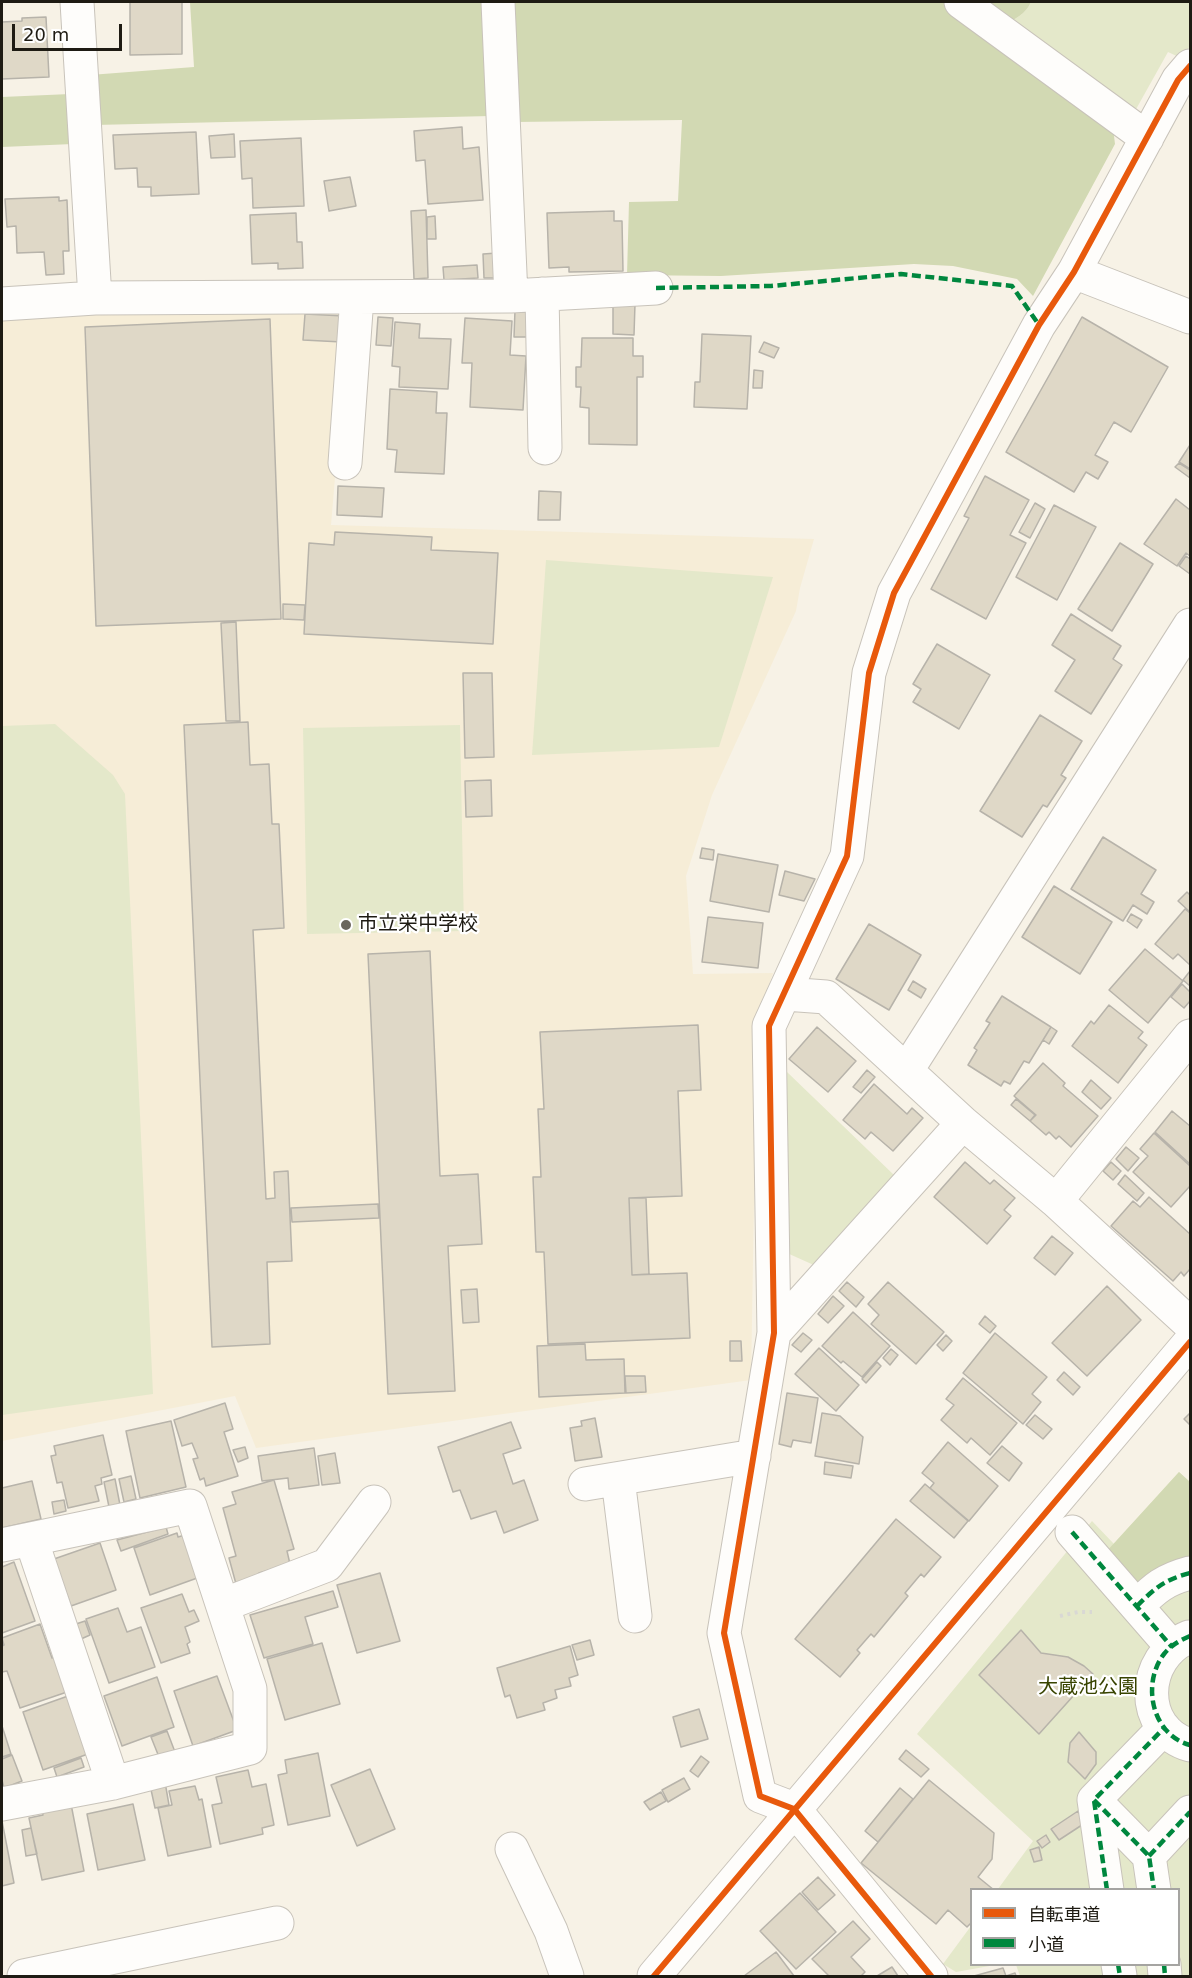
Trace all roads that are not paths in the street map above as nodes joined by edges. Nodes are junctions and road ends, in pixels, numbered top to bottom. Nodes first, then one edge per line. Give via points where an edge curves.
1 (77, 2) edge
2 (498, 2) edge
3 (961, 2) edge
4 (1191, 66) edge
5 (1147, 138) junction
6 (1074, 272) junction
7 (656, 288) dead end
8 (526, 295) junction
9 (357, 297) junction
10 (95, 298) junction
11 (2, 304) edge
12 (1191, 317) edge
13 (545, 448) dead end
14 (345, 463) dead end
15 (1191, 625) edge
16 (785, 994) junction
17 (1191, 1036) edge
18 (907, 1070) junction
19 (963, 1123) junction
20 (1056, 1201) junction
21 (1191, 1324) edge
22 (774, 1333) junction
23 (1191, 1342) edge
24 (754, 1456) junction
25 (618, 1479) junction
26 (585, 1484) dead end
27 (374, 1502) dead end
28 (1072, 1532) dead end
29 (16, 1542) edge
30 (1191, 1573) edge
31 (223, 1605) junction
32 (1137, 1606) junction
33 (635, 1616) dead end
34 (1181, 1642) edge
35 (1178, 1736) edge
36 (113, 1783) junction
37 (1094, 1800) junction
38 (2, 1804) edge
39 (794, 1809) junction
40 (1191, 1812) edge
41 (512, 1850) dead end
42 (1149, 1856) junction
43 (1107, 1888) edge
44 (1154, 1888) edge
45 (277, 1923) dead end
46 (24, 1977) edge
47 (567, 1977) edge
48 (654, 1977) edge
49 (931, 1977) edge

1 - 10 street
2 - 8 street
3 - 5 street
4 - 5 street via 1178,80
5 - 6 street
6 - 12 street
6 - 16 street via 1039,324 894,593 869,673 847,856
7 - 8 street
8 - 9 street
8 - 13 street
9 - 10 street
9 - 14 street
10 - 11 street
15 - 18 street
16 - 18 street via 826,997
16 - 22 street via 769,1026
17 - 20 street
18 - 19 street
19 - 20 street
19 - 22 street
20 - 21 street
22 - 24 street
23 - 39 street
24 - 25 street
24 - 39 street via 724,1633 760,1796
25 - 26 street
25 - 33 street
27 - 31 street via 327,1565
28 - 32 street
29 - 31 street via 190,1506
29 - 36 street
30 - 32 street via 1158,1586
31 - 36 street via 250,1689 250,1748
32 - 34 street
34 - 35 street via 1165,1653 1155,1668 1151,1686 1153,1704
35 - 37 street
36 - 38 street
37 - 42 street
37 - 43 street
39 - 48 street
39 - 49 street
40 - 42 street
41 - 47 street via 551,1931
42 - 44 street
45 - 46 street

